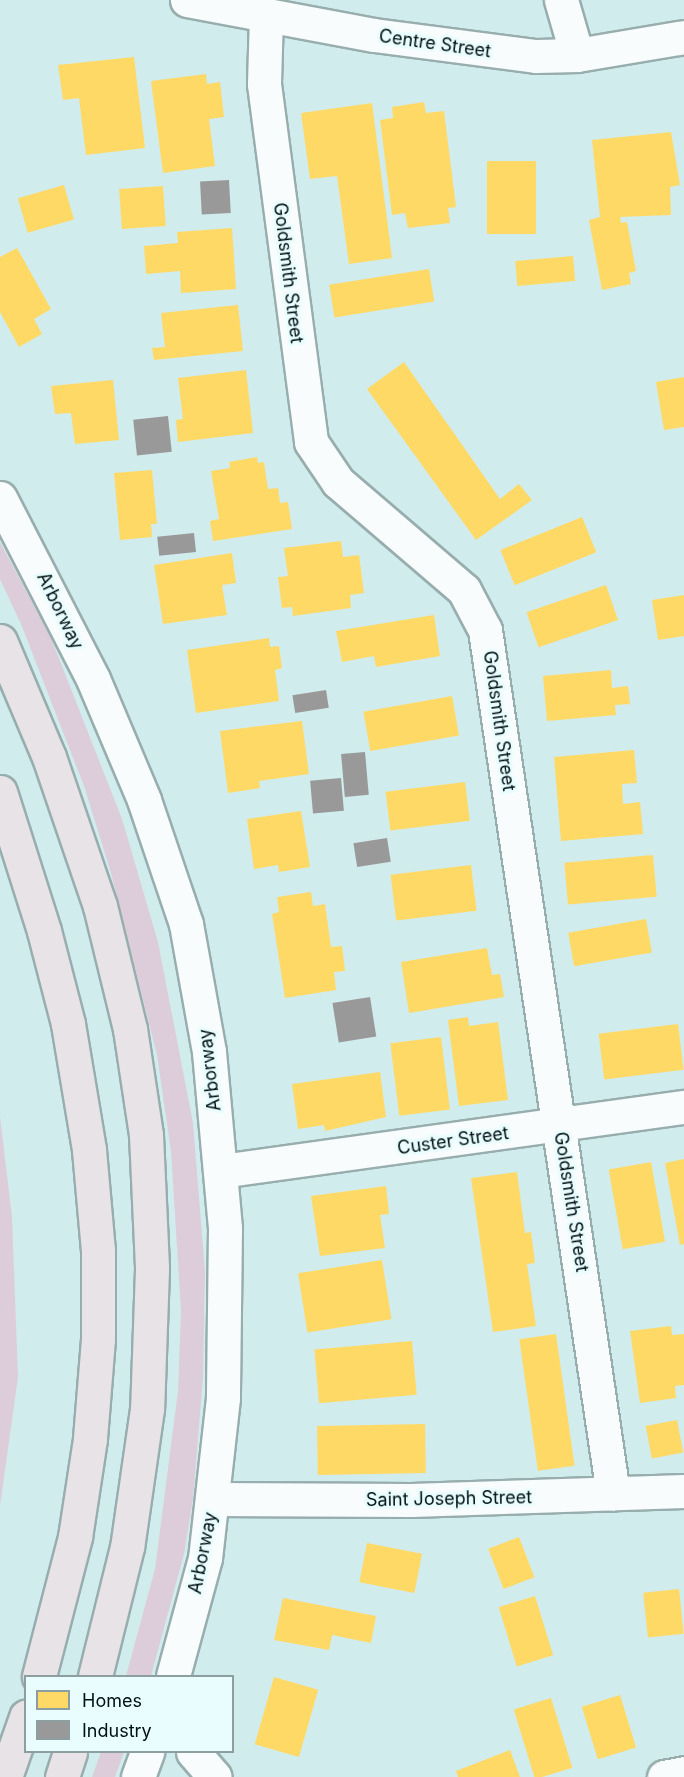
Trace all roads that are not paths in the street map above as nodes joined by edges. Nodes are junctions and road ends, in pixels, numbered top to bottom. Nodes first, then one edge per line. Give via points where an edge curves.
1 (187, 0) edge
2 (561, 0) edge
3 (266, 15) junction
4 (684, 37) edge
5 (577, 55) junction
6 (0, 498) edge
7 (0, 641) edge
8 (0, 792) edge
9 (684, 1107) edge
10 (559, 1126) junction
11 (221, 1171) junction
12 (684, 1491) edge
13 (613, 1494) junction
14 (214, 1499) junction
15 (40, 1675) edge
16 (96, 1675) edge
17 (174, 1675) edge
18 (24, 1723) edge
19 (70, 1753) edge
20 (147, 1753) edge
21 (194, 1753) edge
22 (684, 1773) edge
23 (5, 1777) edge
24 (62, 1777) edge
25 (138, 1777) edge
26 (215, 1777) edge
27 (664, 1777) edge

1 - 3 street, Centre Street
2 - 5 street
3 - 5 street, Centre Street via 478,50
3 - 10 street, Goldsmith Street via 264,84 311,442 338,482 464,590 485,630
4 - 5 street, Centre Street
6 - 11 street, Arborway via 93,679 166,858 199,986
7 - 16 highway via 49,757 100,906 130,1029 148,1156 153,1306 143,1446 126,1557
8 - 15 highway via 44,931 70,1032 90,1160 98,1250 98,1339 90,1439 75,1537
9 - 10 street, Custer Street
10 - 11 street, Custer Street
10 - 13 street, Goldsmith Street
11 - 14 street, Arborway via 226,1281 223,1409
12 - 13 street, Saint Joseph Street
13 - 14 street, Saint Joseph Street via 399,1501
14 - 17 street, Arborway via 205,1558
18 - 23 highway
19 - 24 highway
20 - 25 street
21 - 26 street
22 - 27 street

